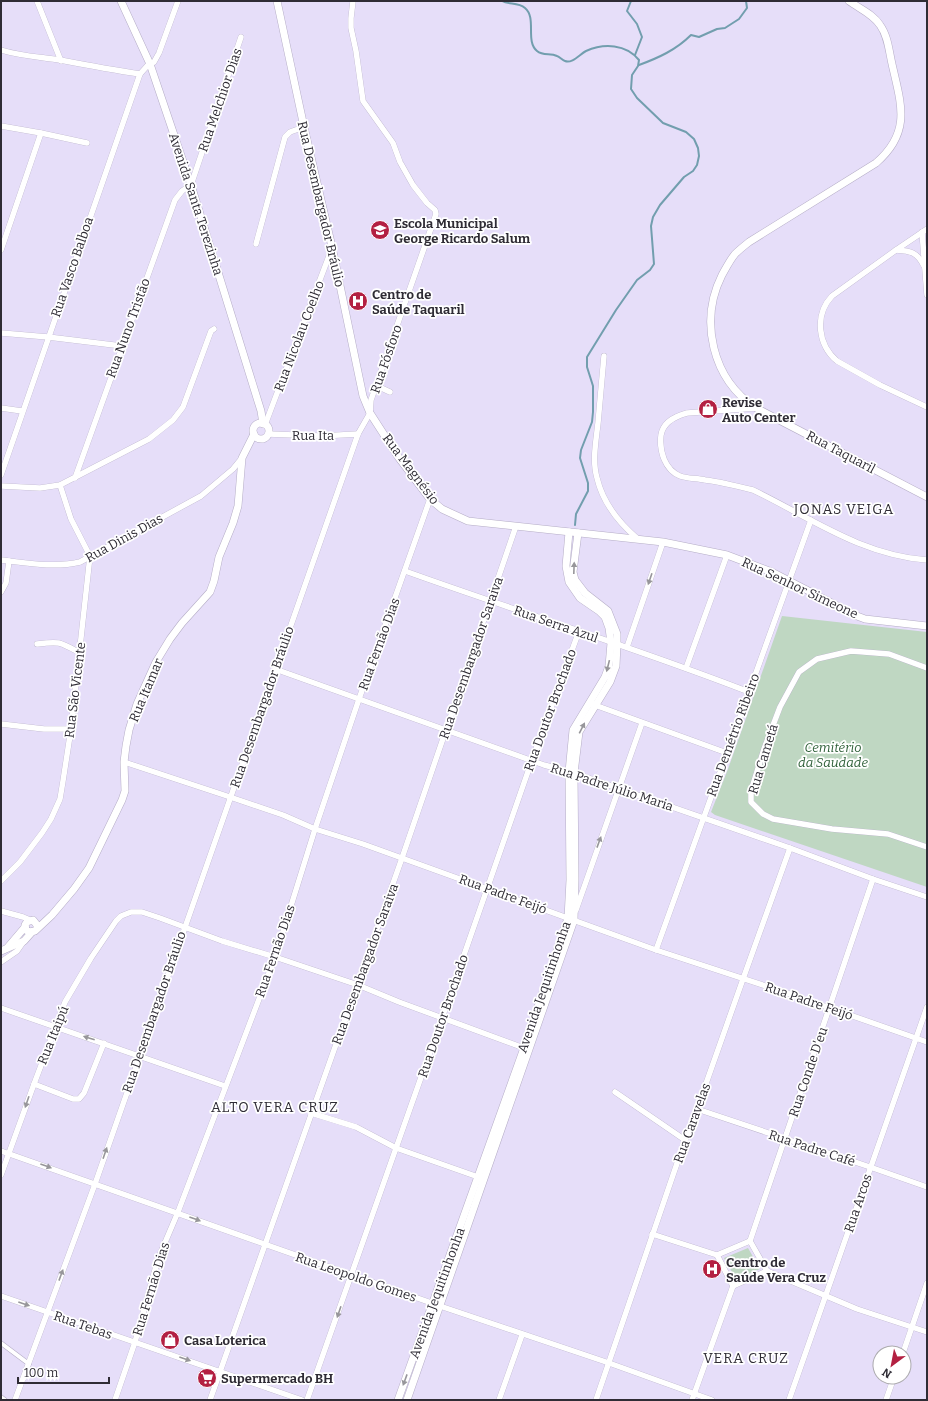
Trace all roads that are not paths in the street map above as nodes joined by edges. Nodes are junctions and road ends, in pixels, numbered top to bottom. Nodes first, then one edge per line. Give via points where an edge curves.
1 (37, 1) edge
2 (121, 1) edge
3 (178, 1) edge
4 (277, 1) edge
5 (353, 1) edge
6 (849, 1) edge
7 (241, 38) dead end
8 (1, 50) edge
9 (61, 60) junction
10 (150, 64) junction
11 (140, 74) junction
12 (1, 126) edge
13 (304, 127) junction
14 (41, 133) junction
15 (87, 143) dead end
16 (191, 185) junction
17 (925, 230) edge
18 (256, 244) dead end
19 (332, 248) junction
20 (1, 250) edge
21 (896, 250) junction
22 (925, 270) junction
23 (927, 295) edge
24 (214, 328) dead end
25 (1, 333) edge
26 (48, 337) junction
27 (122, 346) junction
28 (604, 356) dead end
29 (377, 386) junction
30 (390, 392) dead end
31 (927, 407) edge
32 (1, 408) edge
33 (756, 408) junction
34 (22, 411) junction
35 (370, 413) junction
36 (262, 424) junction
37 (268, 434) junction
38 (358, 434) junction
39 (256, 436) junction
40 (242, 462) junction
41 (1, 475) edge
42 (75, 478) junction
43 (60, 485) junction
44 (1, 486) edge
45 (927, 497) edge
46 (430, 499) junction
47 (811, 520) junction
48 (516, 526) junction
49 (569, 532) junction
50 (578, 533) junction
51 (638, 538) junction
52 (663, 542) junction
53 (726, 555) junction
54 (90, 556) junction
55 (1, 560) edge
56 (927, 560) edge
57 (9, 561) junction
58 (405, 571) junction
59 (788, 580) junction
60 (1, 592) edge
61 (489, 601) junction
62 (927, 626) edge
63 (579, 631) junction
64 (614, 643) junction
65 (37, 644) dead end
66 (626, 647) junction
67 (80, 653) junction
68 (686, 668) junction
69 (927, 668) edge
70 (275, 669) junction
71 (749, 692) junction
72 (359, 699) junction
73 (592, 704) junction
74 (642, 723) junction
75 (1, 724) edge
76 (71, 729) junction
77 (447, 730) junction
78 (727, 753) junction
79 (532, 760) junction
80 (124, 762) junction
81 (571, 772) junction
82 (618, 789) junction
83 (230, 797) junction
84 (703, 818) junction
85 (315, 829) junction
86 (927, 847) edge
87 (790, 848) junction
88 (402, 858) junction
89 (586, 879) junction
90 (873, 879) junction
91 (573, 880) junction
92 (1, 881) edge
93 (488, 889) junction
94 (927, 897) edge
95 (1, 911) edge
96 (52, 915) junction
97 (572, 917) junction
98 (28, 923) junction
99 (184, 927) junction
100 (35, 930) junction
101 (24, 941) junction
102 (4, 950) edge
103 (656, 950) junction
104 (274, 957) junction
105 (7, 958) junction
106 (1, 962) edge
107 (743, 979) junction
108 (358, 985) junction
109 (927, 1007) edge
110 (1, 1008) edge
111 (829, 1008) junction
112 (442, 1018) junction
113 (56, 1027) junction
114 (916, 1038) junction
115 (927, 1042) edge
116 (104, 1043) junction
117 (524, 1048) junction
118 (139, 1055) junction
119 (34, 1084) junction
120 (225, 1086) junction
121 (615, 1092) dead end
122 (698, 1109) junction
123 (311, 1113) junction
124 (496, 1135) junction
125 (785, 1138) junction
126 (685, 1140) junction
127 (396, 1148) junction
128 (1, 1150) edge
129 (9, 1153) junction
130 (870, 1167) junction
131 (1, 1175) edge
132 (480, 1178) junction
133 (95, 1184) junction
134 (927, 1187) edge
135 (178, 1212) junction
136 (652, 1234) junction
137 (750, 1241) junction
138 (265, 1244) junction
139 (717, 1255) junction
140 (767, 1271) junction
141 (352, 1275) junction
142 (927, 1283) edge
143 (733, 1286) junction
144 (826, 1295) junction
145 (1, 1296) edge
146 (436, 1305) junction
147 (47, 1312) junction
148 (912, 1327) junction
149 (927, 1332) edge
150 (522, 1335) junction
151 (135, 1342) junction
152 (1, 1343) edge
153 (906, 1345) edge
154 (609, 1363) junction
155 (29, 1364) junction
156 (220, 1371) junction
157 (891, 1385) edge
158 (694, 1394) junction
159 (1, 1397) edge
160 (5, 1400) edge
161 (15, 1400) edge
162 (115, 1400) edge
163 (210, 1400) edge
164 (302, 1400) edge
165 (307, 1400) edge
166 (398, 1400) edge
167 (407, 1400) edge
168 (499, 1400) edge
169 (596, 1400) edge
170 (692, 1400) edge
171 (712, 1400) edge
172 (789, 1400) edge
173 (886, 1400) edge

1 - 9 street
2 - 10 street, Avenida Santa Terezinha
3 - 10 street, Rua Vasco Balboa via 159,53
4 - 13 street, Rua Desembargador Bráulio
5 - 29 street, Rua Fósforo via 351,28 363,101 390,139 404,172 436,214
6 - 33 street, Rua Taquaril via 872,16 884,30 900,103 901,123 888,152 876,163 749,242 734,255 724,271 712,304 712,341 716,357 729,382
7 - 16 street, Rua Melchior Dias
8 - 9 street
9 - 11 street via 100,69
10 - 11 street, Rua Vasco Balboa
10 - 16 street, Avenida Santa Terezinha
11 - 26 street, Rua Vasco Balboa
12 - 14 street
13 - 18 street via 290,132 286,137
13 - 19 street, Rua Desembargador Bráulio
14 - 15 street
14 - 20 street
16 - 27 street, Rua Nuno Tristão via 175,200
16 - 36 street, Avenida Santa Terezinha via 262,411
17 - 21 street
17 - 22 street
19 - 35 street, Rua Desembargador Bráulio via 362,389
19 - 36 street, Rua Nicolau Coelho
21 - 22 street via 914,253 920,258
21 - 31 street via 828,300 821,317 822,340 837,361
22 - 23 street
24 - 42 street via 179,414 149,439
25 - 26 street
26 - 27 street
26 - 34 street, Rua Vasco Balboa
27 - 42 street, Rua Nuno Tristão
28 - 51 street via 595,452 596,478 607,504 616,517
29 - 30 street
29 - 35 street, Rua Fósforo via 371,400
32 - 34 street
33 - 45 street, Rua Taquaril
33 - 47 street via 677,416 670,420 662,431 663,458 674,474 753,490
34 - 41 street, Rua Vasco Balboa
35 - 38 street, Rua Desembargador Bráulio
35 - 46 street, Rua Magnésio
36 - 37 street via 268,429
36 - 39 street via 254,428
37 - 38 street, Rua Ita
37 - 39 street via 264,438
38 - 70 street, Rua Desembargador Bráulio
39 - 40 street
40 - 54 street, Rua Dinis Dias via 201,496
40 - 80 street, Rua Itamar via 238,506 219,557 210,592 182,623 156,662 137,704 129,730
42 - 43 street
43 - 44 street via 40,488
43 - 54 street via 71,519
46 - 48 street, Rua Magnésio via 442,509 468,521
46 - 58 street, Rua Fernão Dias
47 - 56 street via 874,550 895,556
47 - 59 street, Rua Demétrio Ribeiro
48 - 49 street, Rua Magnésio
48 - 61 street, Rua Desembargador Saraiva
49 - 50 street, Rua Magnésio
49 - 64 street, Avenida Jequitinhonha via 566,566 569,582 580,598 605,618
50 - 51 street, Rua Senhor Simeone
64 -> 50 street, Avenida Jequitinhonha via 617,634 608,611 585,594 575,580 573,572
51 - 52 street, Rua Senhor Simeone
52 - 53 street, Rua Senhor Simeone
52 -> 66 street
53 - 59 street, Rua Senhor Simeone
53 - 68 street
54 - 57 street, Rua Dinis Dias via 70,564
54 - 67 street, Rua São Vicente
55 - 57 street, Rua Dinis Dias
57 - 60 street via 6,583
58 - 61 street, Rua Serra Azul
58 - 72 street, Rua Fernão Dias
59 - 62 street, Rua Senhor Simeone via 865,619
59 - 71 street, Rua Demétrio Ribeiro
61 - 63 street, Rua Serra Azul
61 - 77 street, Rua Desembargador Saraiva
63 - 64 street, Rua Serra Azul
63 - 79 street, Rua Doutor Brochado
64 - 66 street, Rua Serra Azul
64 - 73 street, Avenida Jequitinhonha via 616,666 610,682
65 - 67 street via 55,641
66 - 68 street, Rua Serra Azul
67 - 76 street, Rua São Vicente
68 - 71 street, Rua Serra Azul
69 - 86 street, Rua Cametá via 889,654 851,651 817,659 799,672 780,707 764,749 751,791 751,802 762,814 773,819 832,829 888,834
70 - 72 street, Rua Padre Júlio Maria
70 - 83 street, Rua Desembargador Bráulio
71 - 78 street, Rua Demétrio Ribeiro
72 - 77 street, Rua Padre Júlio Maria
72 - 85 street, Rua Fernão Dias
73 - 74 street
73 - 81 street, Avenida Jequitinhonha via 579,732
74 - 78 street
74 - 82 street
75 - 76 street
76 - 92 street, Rua São Vicente via 60,799 51,819 20,862
77 - 79 street, Rua Padre Júlio Maria
77 - 88 street, Rua Desembargador Saraiva
78 - 84 street, Rua Demétrio Ribeiro
79 - 81 street, Rua Padre Júlio Maria
79 - 93 street, Rua Doutor Brochado
80 - 83 street, Rua Padre Feijó
80 - 96 street, Rua Itamar via 125,791 122,800 89,868
81 - 82 street, Rua Padre Júlio Maria
81 - 91 street, Avenida Jequitinhonha
82 - 84 street, Rua Padre Júlio Maria
89 -> 82 street
83 - 85 street, Rua Padre Feijó
83 - 99 street, Rua Desembargador Bráulio
84 - 87 street, Rua Padre Júlio Maria
84 - 103 street, Rua Demétrio Ribeiro
85 - 88 street, Rua Padre Feijó
85 - 104 street, Rua Fernão Dias
87 - 90 street, Rua Padre Júlio Maria
87 - 107 street, Rua Caravelas
88 - 93 street, Rua Padre Feijó
88 - 108 street, Rua Desembargador Saraiva
89 - 91 street
89 - 97 street
90 - 94 street, Rua Padre Júlio Maria
90 - 111 street, Rua Conde D'eu
91 - 97 street, Avenida Jequitinhonha
93 - 97 street, Rua Padre Feijó
93 - 112 street, Rua Doutor Brochado
95 - 98 street via 14,914
96 - 98 street
96 - 100 street, Rua Itamar
97 - 103 street, Rua Padre Feijó
97 - 117 street, Avenida Jequitinhonha
97 - 124 street, Avenida Jequitinhonha
98 - 100 street via 29,932
98 - 100 street via 36,922
98 - 102 street
99 - 104 street
99 - 113 street, Rua Itaipú via 142,912 131,912 121,916 95,952 65,1002
99 - 118 street, Rua Desembargador Bráulio
100 - 101 street, Rua Itamar
101 - 102 street, Rua Itamar
101 - 105 street, Rua Itamar via 17,951
102 - 105 street via 10,950
103 - 107 street, Rua Padre Feijó
104 - 108 street
104 - 120 street, Rua Fernão Dias
105 - 106 street, Rua Itamar
107 - 111 street, Rua Padre Feijó
107 - 122 street, Rua Caravelas
108 - 112 street
108 - 123 street, Rua Desembargador Saraiva
109 - 114 street, Rua Arcos
110 - 113 street
111 - 114 street, Rua Padre Feijó
111 - 125 street, Rua Conde D'eu
112 - 117 street
112 - 127 street, Rua Doutor Brochado
116 -> 113 street
113 - 119 street, Rua Itaipú
114 - 115 street, Rua Padre Feijó
114 - 130 street, Rua Arcos
116 - 118 street
116 - 119 street via 79,1100
117 - 124 street, Avenida Jequitinhonha
118 - 120 street
133 -> 118 street, Rua Desembargador Bráulio
119 -> 129 street, Rua Itaipú
120 - 135 street, Rua Fernão Dias
121 - 126 street
122 - 125 street, Rua Padre Café
122 - 126 street, Rua Caravelas
123 - 127 street via 356,1127
123 - 138 street, Rua Desembargador Saraiva
124 - 132 street, Avenida Jequitinhonha
125 - 130 street, Rua Padre Café
125 - 137 street, Rua Conde D'eu
126 - 136 street, Rua Caravelas
127 - 132 street
127 - 141 street, Rua Doutor Brochado
128 - 129 street, Rua Leopoldo Gomes
129 - 131 street, Rua Itaipú
129 -> 133 street, Rua Leopoldo Gomes
130 - 134 street, Rua Padre Café
130 - 144 street, Rua Arcos
132 - 146 street, Avenida Jequitinhonha
133 - 135 street, Rua Leopoldo Gomes
147 -> 133 street, Rua Desembargador Bráulio
135 -> 138 street, Rua Leopoldo Gomes
135 - 151 street, Rua Fernão Dias via 158,1259
136 - 139 street
136 - 154 street, Rua Caravelas
137 - 139 street
137 - 140 street
138 - 141 street, Rua Leopoldo Gomes
138 - 156 street, Rua Desembargador Saraiva
139 - 143 street
140 - 143 street
140 - 144 street
141 - 146 street, Rua Leopoldo Gomes
141 -> 165 street, Rua Doutor Brochado
142 - 148 street
143 - 158 street
144 - 148 street via 857,1309
144 - 172 street, Rua Arcos
145 -> 147 street, Rua Tebas
146 - 150 street, Rua Leopoldo Gomes
146 -> 166 street, Avenida Jequitinhonha
146 - 167 street, Avenida Jequitinhonha
147 - 151 street, Rua Tebas
147 - 155 street, Rua Desembargador Bráulio
148 - 149 street
148 - 153 street
150 - 154 street, Rua Leopoldo Gomes
150 - 168 street
151 -> 156 street, Rua Tebas
151 - 162 street, Rua Fernão Dias
152 - 155 street
154 - 158 street, Rua Leopoldo Gomes
154 - 169 street, Rua Caravelas
155 - 161 street, Rua Desembargador Bráulio
156 - 163 street, Rua Desembargador Saraiva
156 - 164 street, Rua Tebas
157 - 173 street
158 - 170 street
158 - 171 street, Rua Leopoldo Gomes
159 - 160 street

